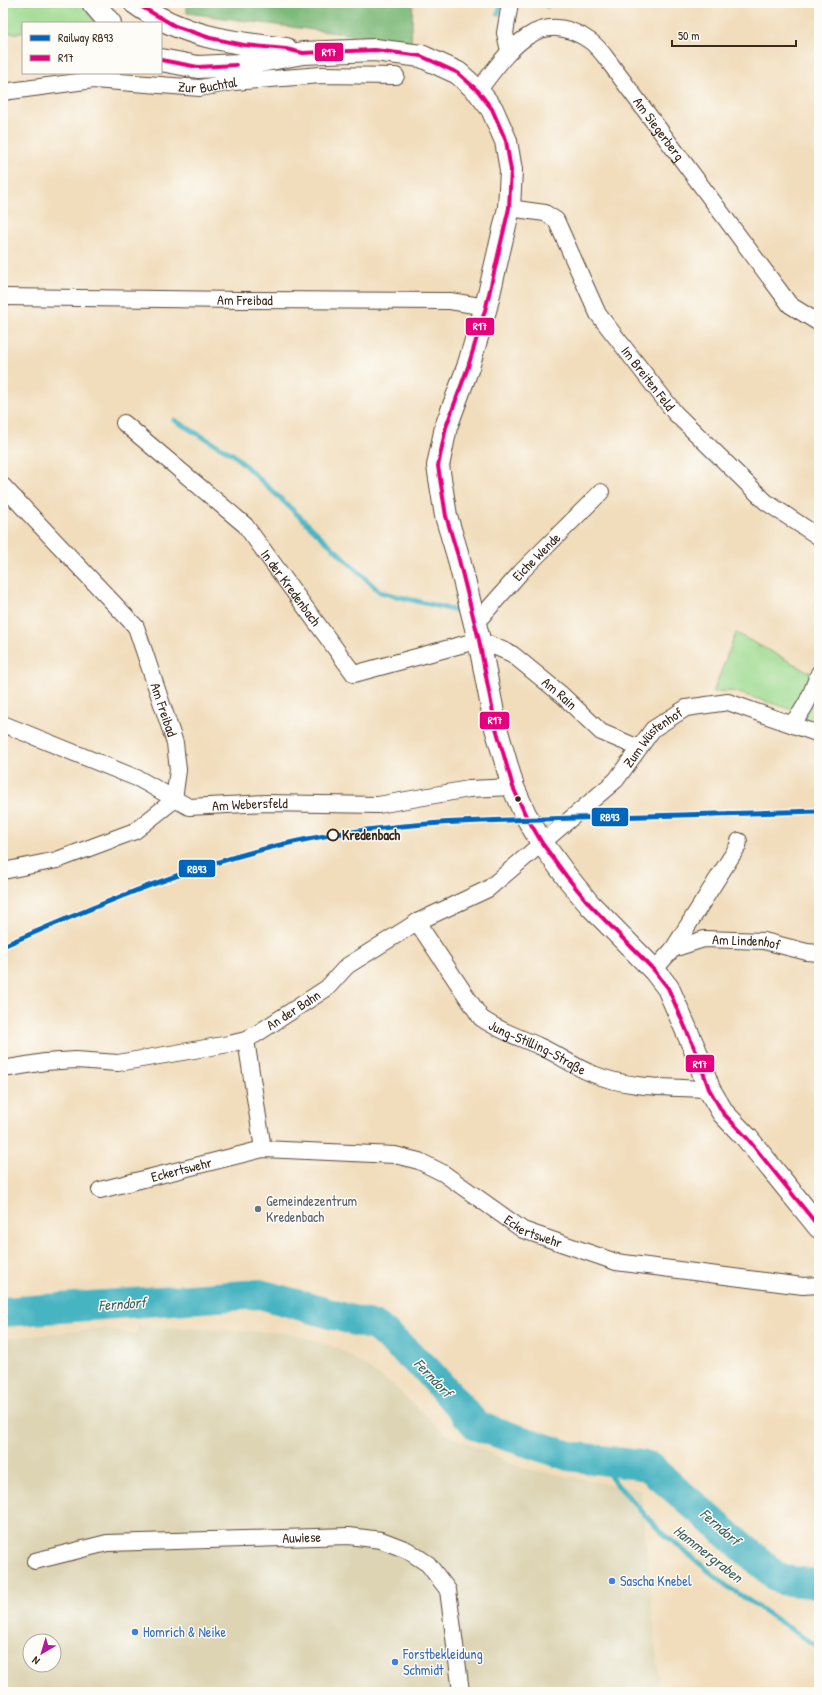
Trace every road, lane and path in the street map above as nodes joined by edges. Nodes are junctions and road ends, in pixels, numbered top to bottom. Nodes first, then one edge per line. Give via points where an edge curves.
1 (93, 3) edge
2 (135, 3) edge
3 (510, 3) edge
4 (109, 22) edge
5 (509, 51) junction
6 (303, 52) junction
7 (162, 60) edge
8 (396, 76) dead end
9 (293, 77) junction
10 (478, 91) junction
11 (3, 92) edge
12 (509, 208) junction
13 (3, 297) edge
14 (486, 307) junction
15 (819, 323) edge
16 (124, 423) dead end
17 (3, 486) edge
18 (601, 492) dead end
19 (819, 537) edge
20 (477, 632) junction
21 (819, 673) edge
22 (792, 723) junction
23 (3, 724) edge
24 (819, 734) edge
25 (639, 748) junction
26 (513, 787) junction
27 (174, 800) junction
28 (740, 841) dead end
29 (542, 843) junction
30 (3, 870) edge
31 (417, 922) junction
32 (673, 949) junction
33 (819, 952) edge
34 (654, 970) junction
35 (246, 1040) junction
36 (3, 1069) edge
37 (709, 1089) junction
38 (262, 1149) junction
39 (100, 1190) dead end
40 (819, 1227) edge
41 (819, 1285) edge
42 (35, 1561) dead end
43 (461, 1692) edge

1 - 4 main road
2 - 6 main road via 176,26 210,38
3 - 5 street via 505,33
5 - 10 street, Am Siegerberg
5 - 15 street, Am Siegerberg via 526,36 542,29 569,29 591,41 790,305
6 - 7 main road via 239,64 198,67
6 - 9 street
6 - 10 main road via 375,50 421,56 458,73
8 - 9 street, Zur Buchtal
9 - 11 street, Zur Buchtal via 200,88 93,80
10 - 12 main road via 492,109 506,141 511,170
12 - 14 main road
12 - 19 street, Im Breiten Feld via 545,213 556,220 598,314 675,412 766,502
13 - 14 street, Am Freibad via 450,301
14 - 20 main road via 446,427 438,466 446,516
16 - 20 street, In der Kredenbach via 245,525 354,674
17 - 27 street, Am Freibad via 136,627 174,743 178,770
18 - 20 street, Eiche Wende via 521,572
20 - 25 street, Am Rain via 512,654 562,695 601,732
20 - 26 main road via 496,728
21 - 22 street via 807,705
22 - 24 street, Zum Wüstenhof
22 - 25 street, Zum Wüstenhof via 728,702 686,708 653,729
23 - 27 street, Am Webersfeld via 139,779
25 - 29 street, Zum Wüstenhof via 616,780
26 - 27 street, Am Webersfeld via 469,789 378,805 266,803 189,807
26 - 29 main road
27 - 30 street via 134,831 57,860
28 - 32 street
29 - 31 street, An der Bahn via 488,889
29 - 34 main road via 590,905
31 - 35 street, An der Bahn via 347,966 328,988
31 - 37 street, Jung-Stilling-Straße via 481,1018 492,1026 540,1046 595,1075 633,1084
32 - 33 street, Am Lindenhof via 704,940 764,941 808,952
32 - 34 street
34 - 37 main road via 668,988 678,1009
35 - 36 street, An der Bahn via 118,1063 76,1060
35 - 38 street
37 - 40 main road via 723,1113 747,1138
38 - 39 street, Eckertswehr
38 - 41 street, Eckertswehr via 395,1155 419,1161 443,1173 523,1230 616,1262 803,1286
42 - 43 street, Auwiese via 107,1543 349,1536 381,1540 407,1550 428,1564 448,1590

